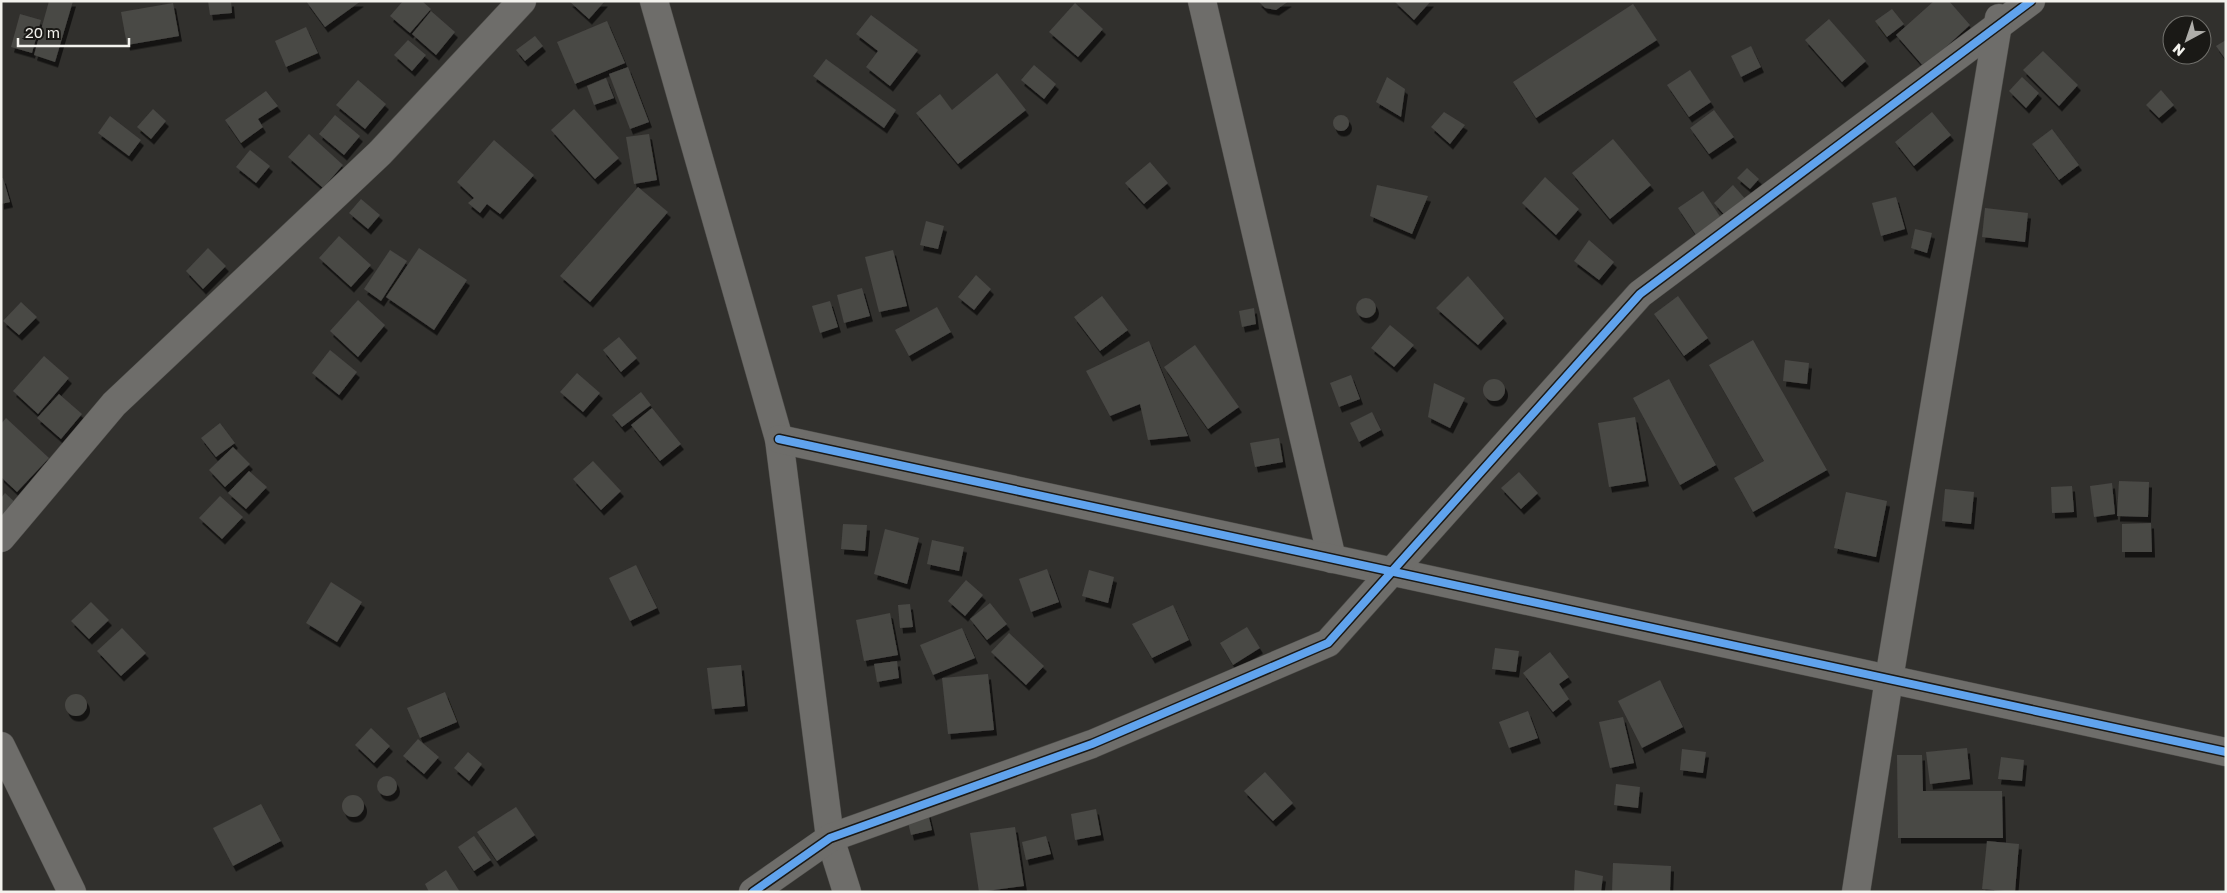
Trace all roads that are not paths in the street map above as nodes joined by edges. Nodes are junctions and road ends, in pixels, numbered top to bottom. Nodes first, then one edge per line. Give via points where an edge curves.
1 (522, 1) edge
2 (654, 1) edge
3 (1202, 1) edge
4 (2031, 1) edge
5 (2000, 14) edge
6 (779, 439) junction
7 (1, 538) edge
8 (1332, 558) junction
9 (1392, 571) junction
10 (1889, 679) junction
11 (1, 746) edge
12 (2226, 752) edge
13 (830, 838) junction
14 (72, 892) edge
15 (753, 892) edge
16 (847, 892) edge
17 (1856, 892) edge

1 - 7 street via 380,153 114,404
2 - 6 street
3 - 8 street
4 - 5 street
5 - 9 street via 1640,294
5 - 10 street
6 - 8 street
6 - 13 street
8 - 9 street
9 - 10 street
9 - 13 street via 1328,643 1092,744
10 - 12 street
10 - 17 street
11 - 14 street
13 - 15 street
13 - 16 street

